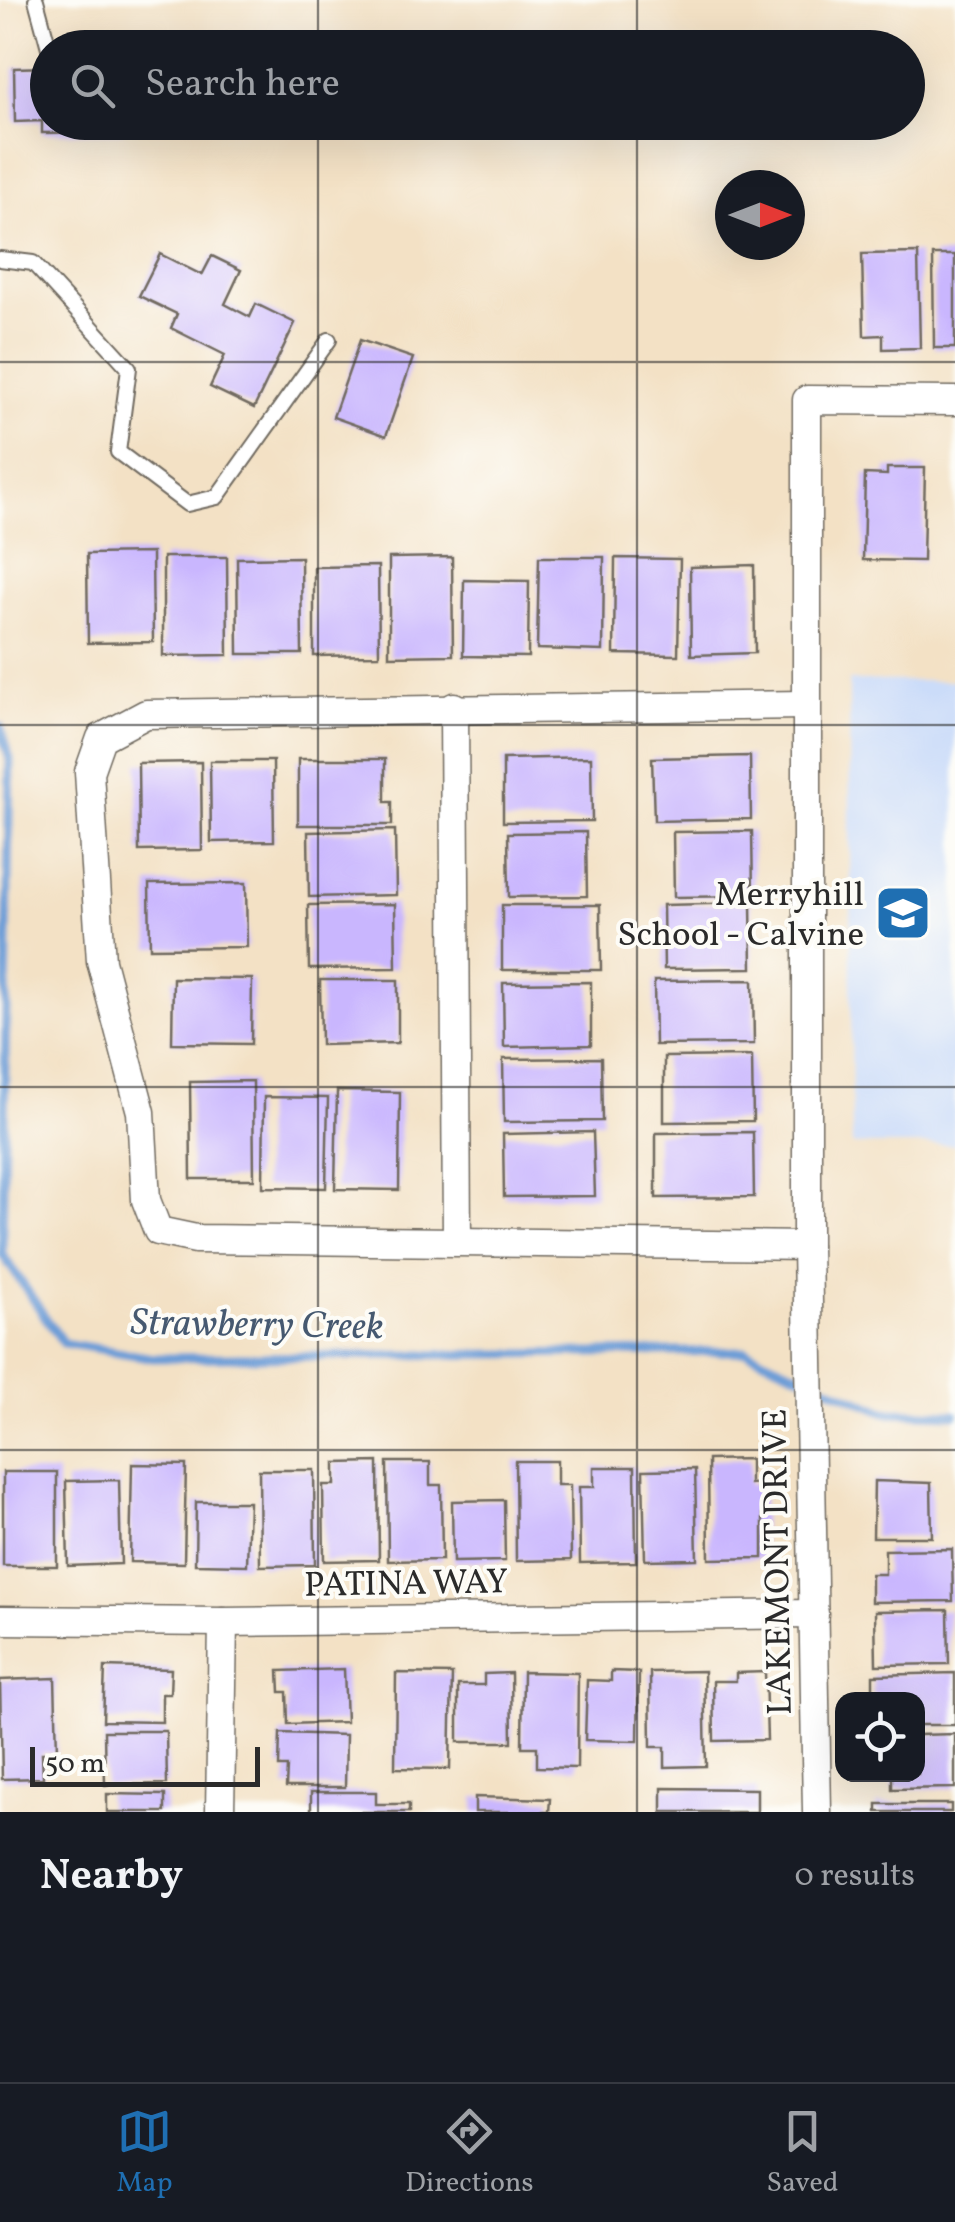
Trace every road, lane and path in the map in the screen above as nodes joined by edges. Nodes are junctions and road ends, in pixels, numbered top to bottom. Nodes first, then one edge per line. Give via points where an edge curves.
1 (36, 0) edge
2 (44, 30) edge
3 (0, 258) edge
4 (329, 340) dead end
5 (955, 401) edge
6 (804, 704) junction
7 (454, 708) junction
8 (457, 1242) junction
9 (807, 1246) junction
10 (814, 1614) junction
11 (0, 1620) edge
12 (224, 1622) junction
13 (220, 1812) edge
14 (816, 1812) edge

1 - 2 lane
3 - 4 lane via 32,262 128,368 118,452 187,504 217,497
5 - 6 street, LAKEMONT DRIVE via 806,400
6 - 7 street
6 - 9 street, LAKEMONT DRIVE
7 - 8 street
7 - 8 street via 146,714 101,738 89,772 101,961 141,1112 146,1200 158,1231 196,1238
8 - 9 street
9 - 10 street, LAKEMONT DRIVE
10 - 12 street, PATINA WAY
10 - 14 street, LAKEMONT DRIVE
11 - 12 street, PATINA WAY
12 - 13 street

